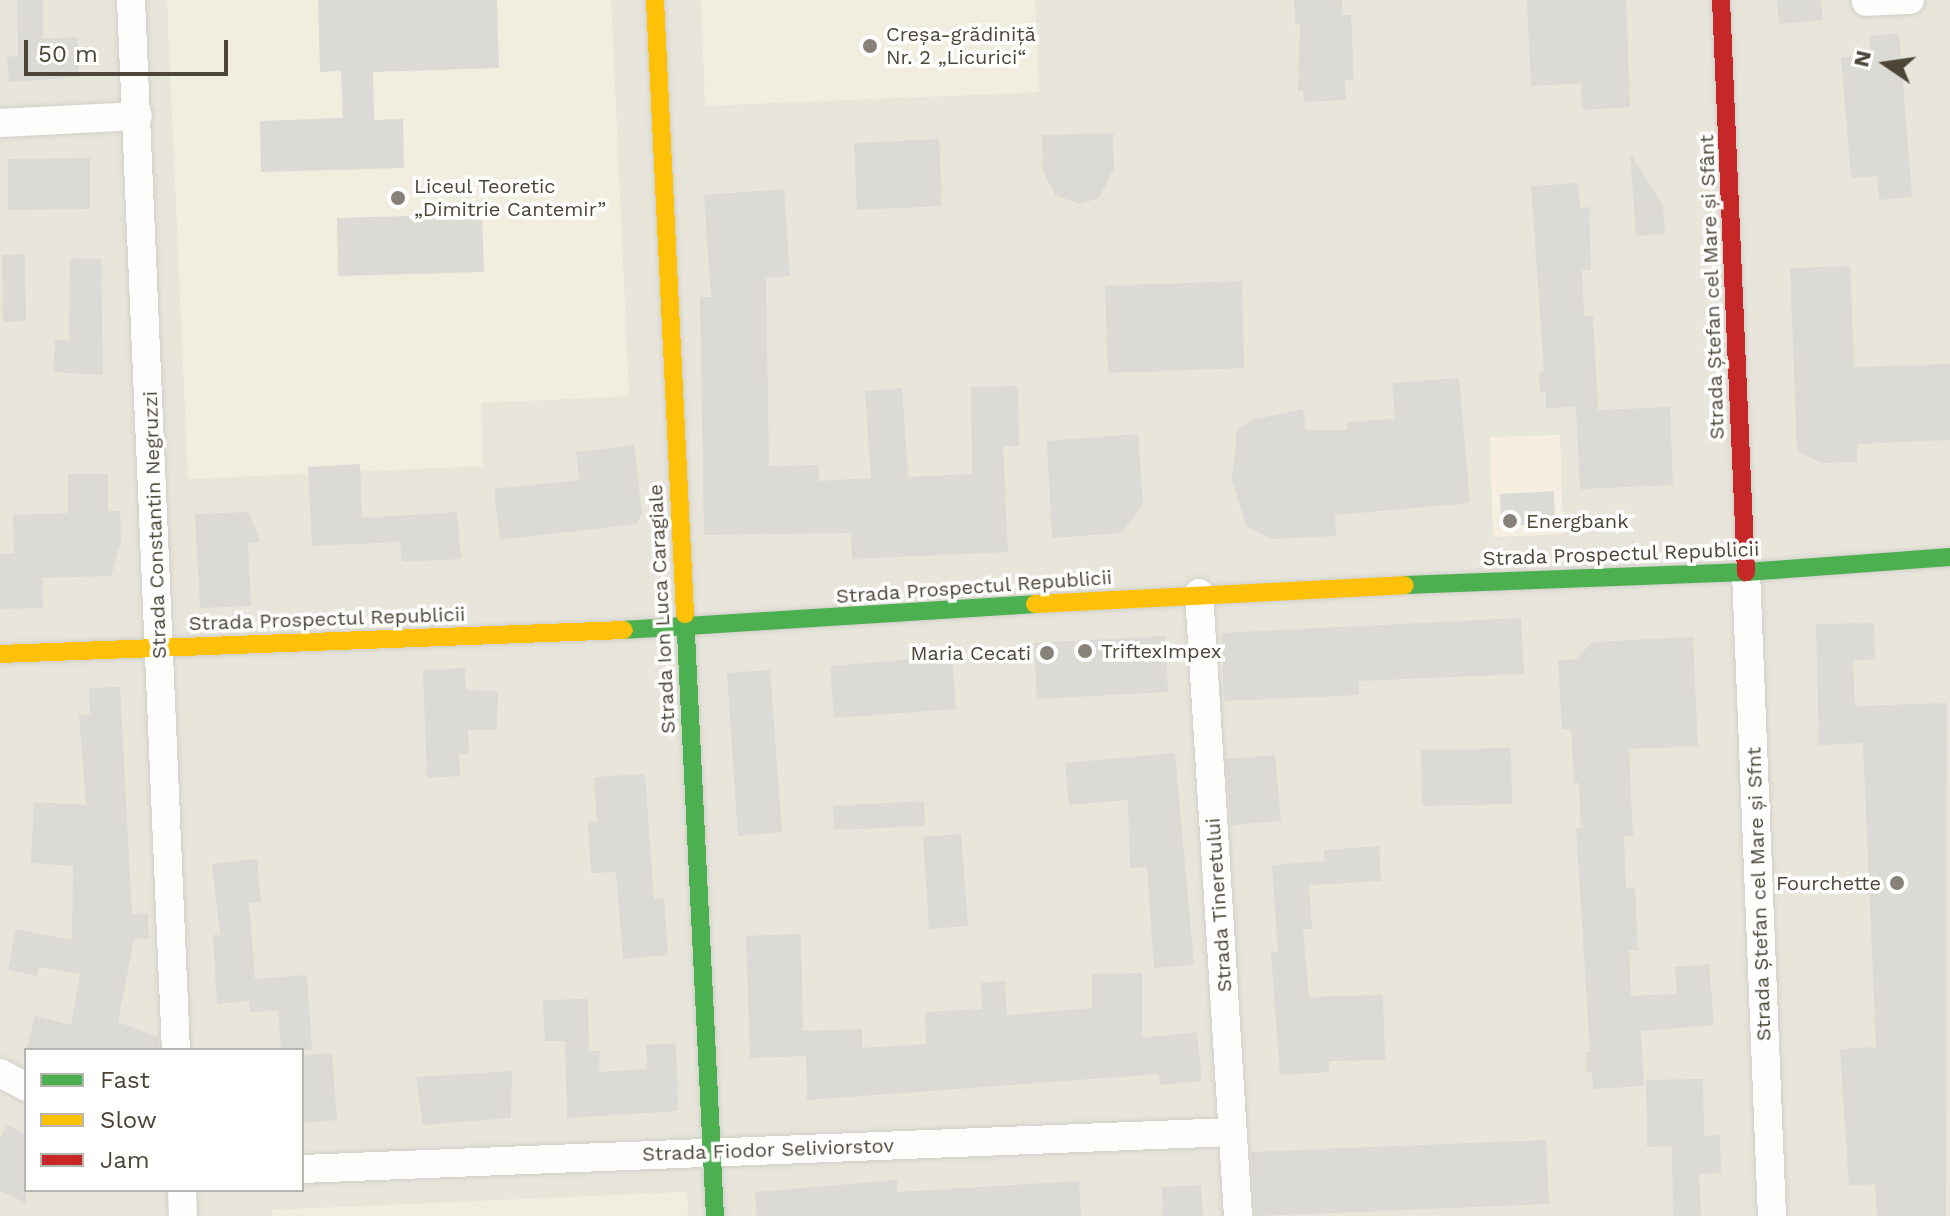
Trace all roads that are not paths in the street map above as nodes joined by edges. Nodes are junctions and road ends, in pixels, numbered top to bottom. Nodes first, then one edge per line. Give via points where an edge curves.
1 (131, 0) edge
2 (655, 0) edge
3 (1721, 0) edge
4 (1910, 0) edge
5 (1866, 2) edge
6 (138, 116) junction
7 (0, 123) edge
8 (1950, 557) edge
9 (1746, 572) junction
10 (1199, 593) junction
11 (685, 628) junction
12 (161, 647) junction
13 (0, 654) edge
14 (176, 1048) edge
15 (0, 1073) edge
16 (24, 1086) edge
17 (1233, 1132) junction
18 (710, 1153) junction
19 (304, 1169) edge
20 (182, 1192) edge
21 (183, 1216) edge
22 (715, 1216) edge
23 (1238, 1216) edge
24 (1772, 1216) edge

1 - 6 street, Strada Constantin Negruzzi
2 - 11 main road, Strada Ion Luca Caragiale
3 - 9 main road, Strada Ștefan cel Mare și Sfânt
4 - 5 street
6 - 7 street
6 - 12 street, Strada Constantin Negruzzi
8 - 9 main road, Strada Prospectul Republicii
9 - 10 main road, Strada Prospectul Republicii
9 - 24 street, Strada Ștefan cel Mare și Sfnt
10 - 11 main road, Strada Prospectul Republicii
10 - 17 street, Strada Tineretului
11 - 12 main road, Strada Prospectul Republicii
11 - 18 main road, Strada Ion Luca Caragiale
12 - 13 main road, Strada Prospectul Republicii
12 - 14 street, Strada Constantin Negruzzi
15 - 16 street
17 - 18 street, Strada Fiodor Seliviorstov
17 - 23 street, Strada Tineretului
18 - 19 street, Strada Fiodor Seliviorstov
18 - 22 main road, Strada Ion Luca Caragiale
20 - 21 street

